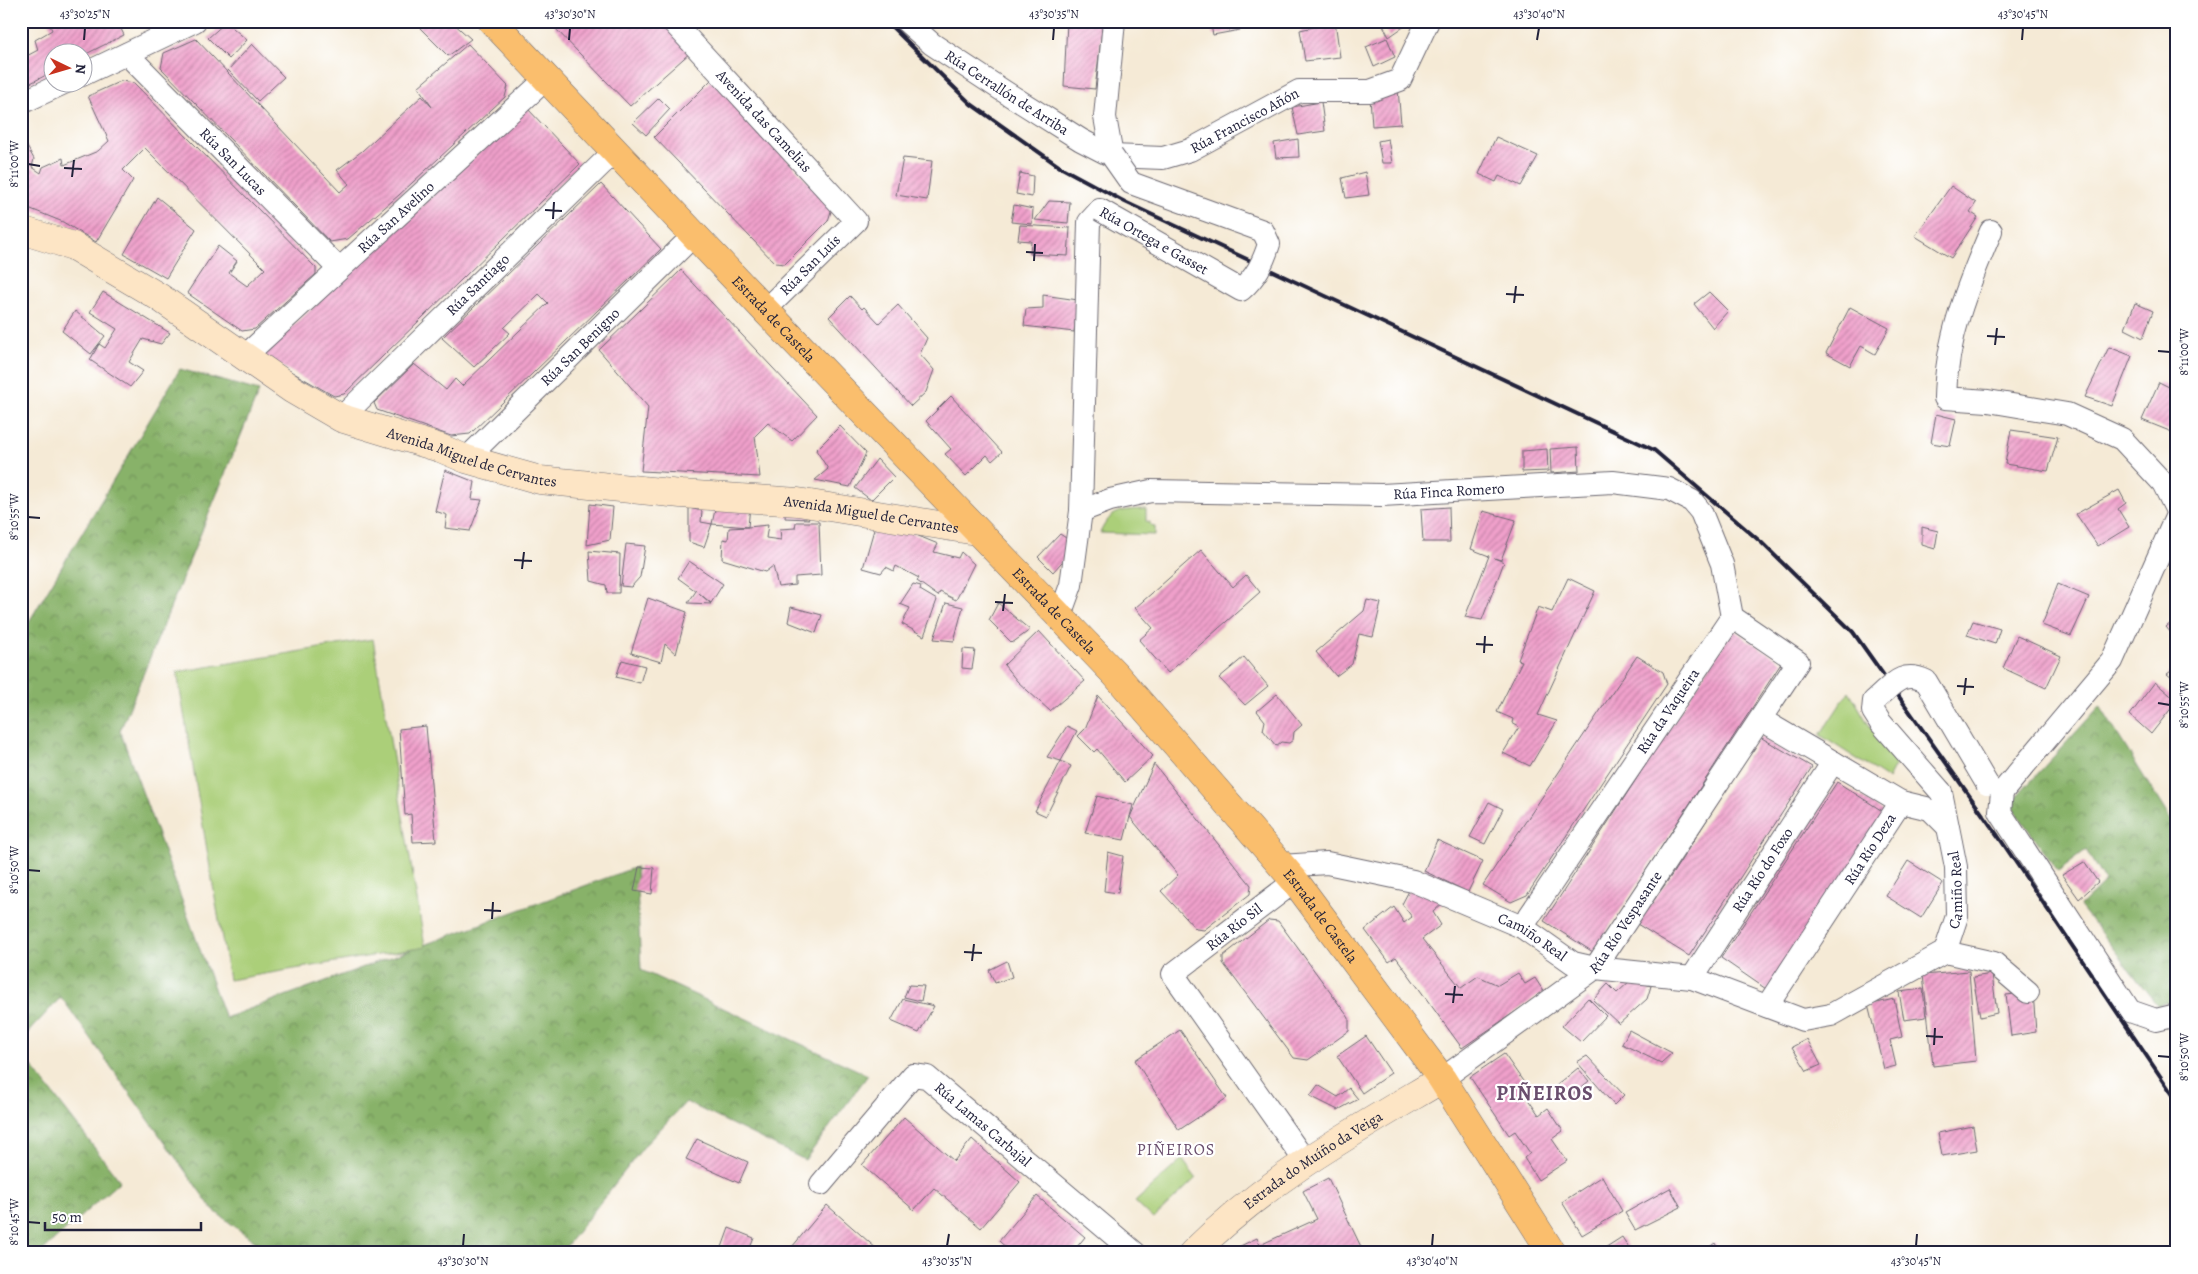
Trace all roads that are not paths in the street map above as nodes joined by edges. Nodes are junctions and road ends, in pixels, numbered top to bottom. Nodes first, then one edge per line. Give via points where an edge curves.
1 (195, 21) edge
2 (492, 21) edge
3 (672, 21) edge
4 (906, 21) edge
5 (1114, 21) edge
6 (1428, 21) edge
7 (128, 54) junction
8 (92, 70) edge
9 (546, 80) junction
10 (45, 92) edge
11 (21, 103) edge
12 (615, 151) junction
13 (1112, 156) junction
14 (856, 220) joint
15 (21, 230) edge
16 (1991, 231) dead end
17 (694, 234) junction
18 (339, 269) junction
19 (765, 310) junction
20 (245, 356) junction
21 (341, 418) junction
22 (466, 458) junction
23 (1082, 511) junction
24 (2177, 511) edge
25 (2177, 515) edge
26 (976, 531) junction
27 (1732, 617) junction
28 (1058, 618) junction
29 (1762, 720) junction
30 (1833, 762) junction
31 (1995, 788) junction
32 (1901, 802) junction
33 (1948, 827) junction
34 (1288, 873) junction
35 (1522, 927) junction
36 (1945, 952) junction
37 (1595, 968) junction
38 (1692, 978) junction
39 (2028, 992) dead end
40 (1767, 1006) junction
41 (2177, 1015) edge
42 (1442, 1079) junction
43 (1305, 1161) junction
44 (821, 1184) dead end
45 (1135, 1253) edge
46 (1193, 1253) edge
47 (1552, 1253) edge

1 - 7 street
2 - 9 main road, Estrada de Castela
3 - 14 street, Avenida das Camelias
4 - 13 street, Rúa Cerrallón de Arriba via 932,44 972,71
5 - 13 street, Rúa Ortega e Gasset via 1105,117
6 - 13 street, Rúa Francisco Añón via 1400,80 1370,91 1299,91 1190,150 1163,158
7 - 8 street
7 - 18 street, Rúa San Lucas
9 - 12 main road, Estrada de Castela
9 - 18 street, Rúa San Avelino
10 - 11 street
12 - 17 main road, Estrada de Castela
12 - 21 street, Rúa Santiago
13 - 23 street, Rúa Ortega e Gasset, bridge via 1131,183 1263,231 1269,244 1254,279 1241,290 1100,210 1089,222
14 - 19 street, Rúa San Luís
15 - 20 street, Avenida Miguel de Cervantes via 73,246 159,297
16 - 24 street via 1967,287 1952,338 1946,398 1988,400 2067,414 2122,439 2163,483
17 - 19 main road, Estrada de Castela
17 - 22 street, Rúa San Benigno
18 - 20 street, Rúa San Avelino
19 - 26 main road, Estrada de Castela
20 - 21 street, Avenida Miguel de Cervantes via 293,390
21 - 22 street, Avenida Miguel de Cervantes
22 - 26 street, Avenida Miguel de Cervantes via 540,480 798,502
23 - 27 street, Rúa Finca Romero via 1110,500 1151,491 1382,494 1614,482 1669,489 1692,501 1702,512 1722,564
23 - 28 street, Rúa Ortega e Gasset via 1070,584
25 - 31 street via 2112,661
26 - 28 main road, Estrada de Castela
27 - 29 street via 1798,662
27 - 35 street, Rúa da Vaqueira
28 - 34 main road, Estrada de Castela via 1115,674
29 - 30 street, Rúa Río Deza
29 - 37 street, Rúa Río Vespasante
30 - 32 street, Rúa Río Deza
30 - 38 street, Rúa Río do Foxo
31 - 33 street, Camiño Real, bridge via 1926,681 1916,676 1903,676 1874,701 1873,711 1941,792
31 - 41 street via 2000,812 2130,1011 2156,1020
32 - 33 street via 1930,809
32 - 40 street, Rúa Río Deza
33 - 36 street, Camiño Real via 1956,867 1957,916
34 - 35 street, Camiño Real via 1327,863 1413,881
34 - 42 main road, Estrada de Castela
34 - 43 street, Rúa Río Sil via 1173,974
35 - 37 street, Camiño Real via 1574,963
36 - 39 street via 1994,963
36 - 40 street, Camiño Real via 1831,1015 1802,1020
37 - 38 street, Camiño Real
37 - 42 street, Rúa Río Vespasante
38 - 40 street, Camiño Real
42 - 43 street, Estrada do Muíño da Veiga
42 - 47 main road, Estrada de Castela
43 - 46 street, Estrada do Muíño da Veiga via 1227,1219
44 - 45 street, Rúa Lamas Carbajal via 913,1075 927,1077

